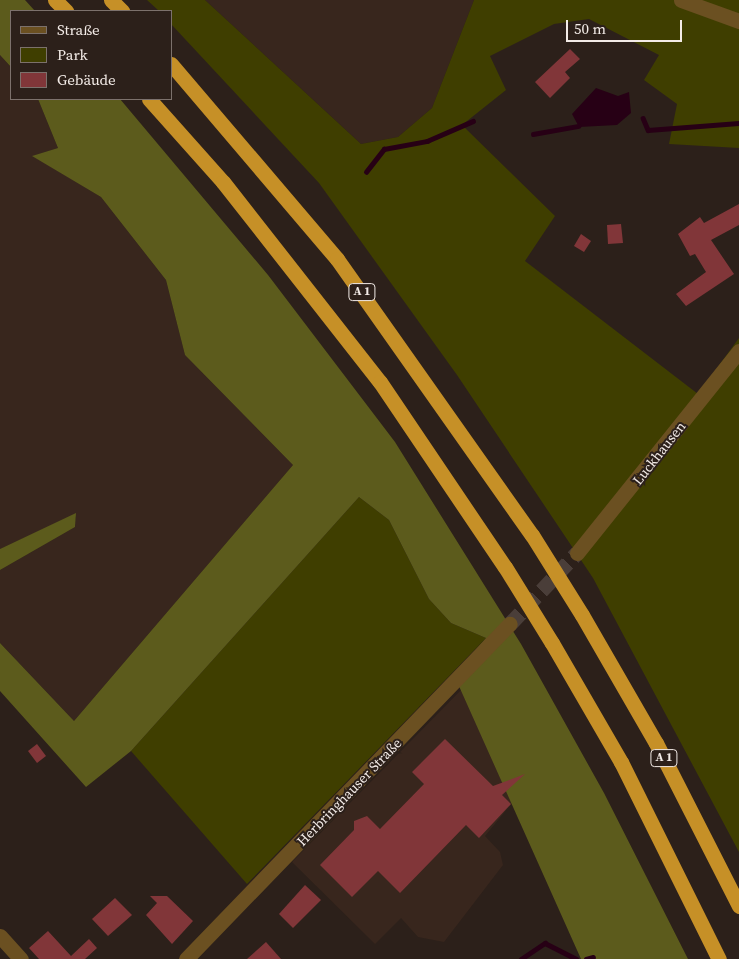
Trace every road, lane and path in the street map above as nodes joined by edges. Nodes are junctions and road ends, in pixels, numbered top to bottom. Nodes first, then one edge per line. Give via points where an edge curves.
1 (56, 0) edge
2 (111, 0) edge
3 (681, 0) edge
4 (65, 10) edge
5 (121, 10) edge
6 (739, 21) edge
7 (172, 65) edge
8 (150, 100) edge
9 (739, 351) edge
10 (576, 553) tunnel mouth
11 (510, 624) tunnel mouth
12 (739, 906) edge
13 (0, 936) edge
14 (21, 959) edge
15 (186, 959) edge
16 (719, 959) edge

1 - 4 highway
2 - 5 highway
3 - 6 street
7 - 12 highway, A 1, bridge via 337,259 532,535 656,743
8 - 16 highway, bridge via 223,182 380,382 505,567 621,762
9 - 10 street, Luckhausen
11 - 15 street, Herbringhauser Straße
13 - 14 street

